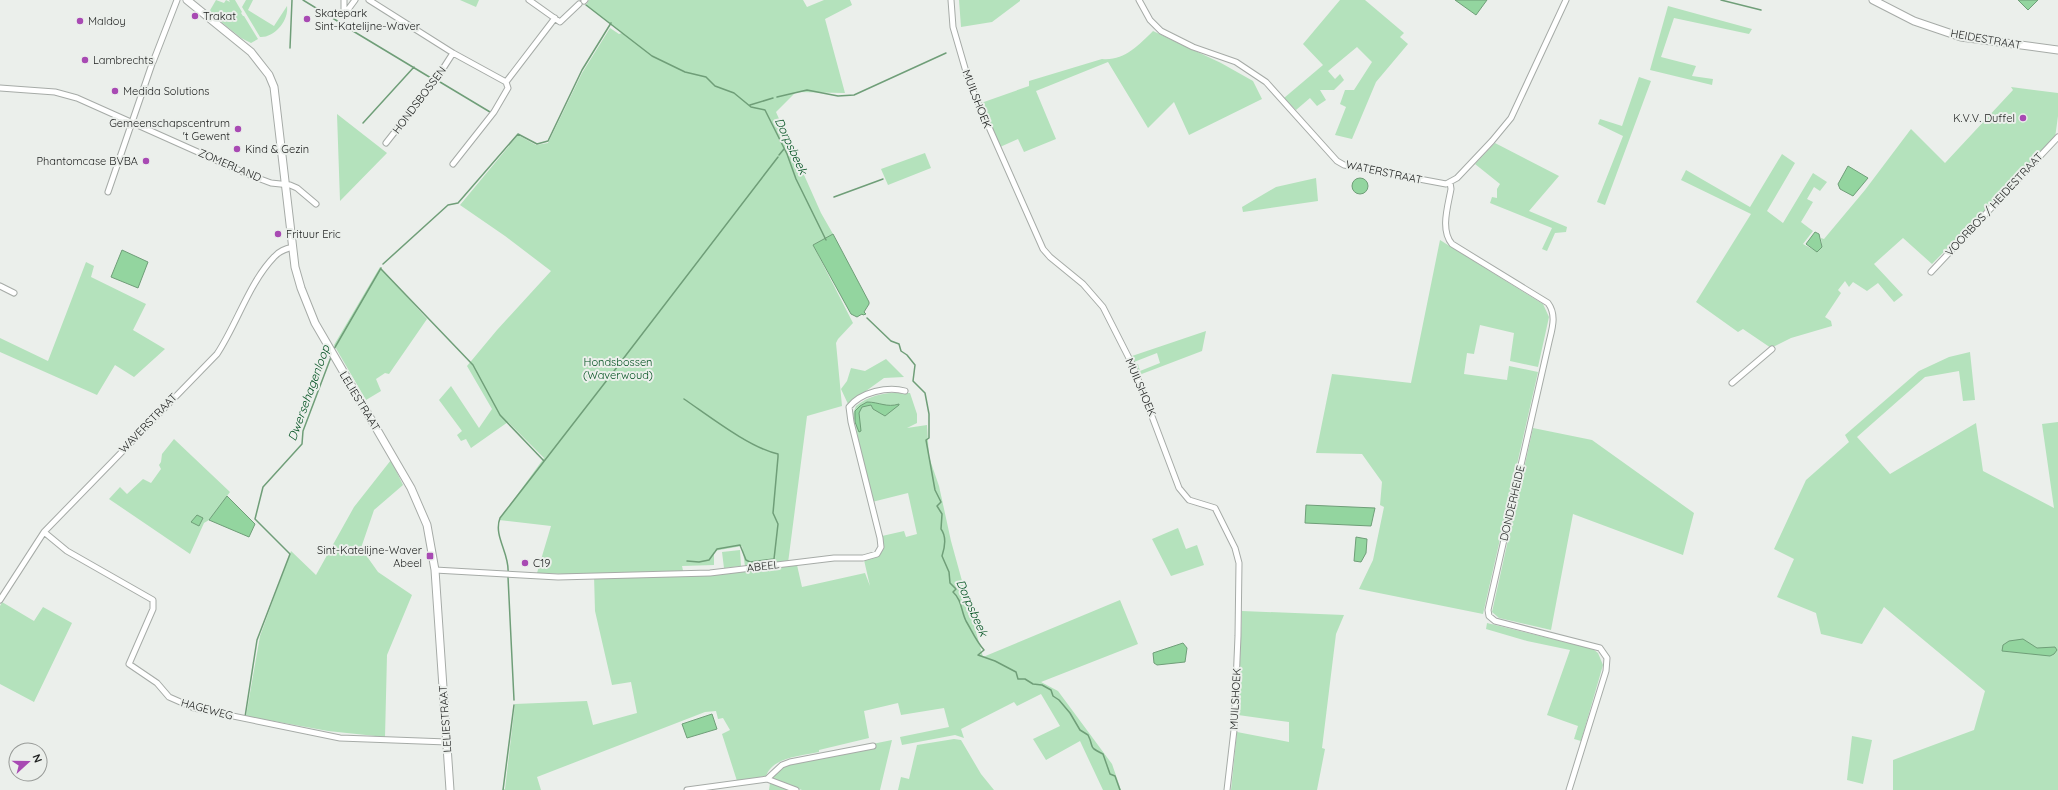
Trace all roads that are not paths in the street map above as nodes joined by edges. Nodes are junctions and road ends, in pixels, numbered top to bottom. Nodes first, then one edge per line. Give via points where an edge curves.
1 (177, 0) edge
2 (187, 0) edge
3 (344, 0) edge
4 (355, 0) edge
5 (369, 0) edge
6 (529, 0) edge
7 (951, 0) edge
8 (1139, 0) edge
9 (1566, 0) edge
10 (1873, 0) edge
11 (579, 4) dead end
12 (555, 18) junction
13 (2058, 50) edge
14 (453, 53) junction
15 (506, 82) junction
16 (0, 88) edge
17 (132, 122) junction
18 (2058, 137) edge
19 (386, 143) dead end
20 (453, 164) dead end
21 (1450, 182) junction
22 (286, 183) junction
23 (108, 192) dead end
24 (316, 204) dead end
25 (292, 247) junction
26 (1931, 272) dead end
27 (0, 286) edge
28 (14, 293) dead end
29 (1772, 349) dead end
30 (1732, 383) dead end
31 (905, 390) dead end
32 (44, 532) junction
33 (435, 570) junction
34 (0, 600) edge
35 (447, 742) junction
36 (873, 746) dead end
37 (767, 779) junction
38 (450, 790) edge
39 (687, 790) edge
40 (796, 790) edge
41 (1227, 790) edge
42 (1569, 790) edge

1 - 17 street
2 - 22 street, LELIESTRAAT via 251,52 269,75 274,87
3 - 4 street via 344,15
5 - 14 street
6 - 12 street
7 - 41 street, MUILSHOEK via 953,27 969,82 1043,249 1053,261 1083,284 1103,307 1133,366 1179,488 1189,500 1215,508 1235,548 1239,563 1238,642 1234,730
8 - 21 street, WATERSTRAAT via 1150,20 1161,31 1193,47 1236,62 1266,82 1337,161 1344,165 1441,184
9 - 21 street via 1511,118 1457,178
10 - 13 street, HEIDESTRAAT via 1914,21 1961,37
11 - 12 street via 560,22
12 - 15 street
14 - 15 street
14 - 19 street, HONDSBOSSEN via 437,78
15 - 20 street via 508,88 494,112
16 - 17 street, ZOMERLAND via 64,93
17 - 22 street, ZOMERLAND via 247,174 271,183
17 - 23 street
18 - 26 street, VOORBOS / HEIDESTRAAT
21 - 42 street, DONDERHEIDE via 1445,229 1447,238 1452,244 1548,303 1553,312 1550,342 1488,610 1489,616 1495,621 1585,643 1600,648 1607,658 1606,671
22 - 24 street via 298,188
22 - 25 street, LELIESTRAAT
25 - 32 street, WAVERSTRAAT via 283,249 274,257 258,280 217,354
25 - 33 street, LELIESTRAAT via 301,288 315,323 420,506 427,525
27 - 28 street
29 - 30 street
31 - 33 street, ABEEL via 876,391 857,400 849,409 880,538 881,547 877,554 863,558 805,561 710,573 558,577
32 - 34 street, WAVERSTRAAT
32 - 35 street, HAGEWEG via 67,551 153,600 153,609 129,664 154,680 169,698 194,708 340,738
33 - 35 street, LELIESTRAAT
35 - 38 street, LELIESTRAAT
36 - 37 street via 790,762 782,765
37 - 39 street
37 - 40 street

